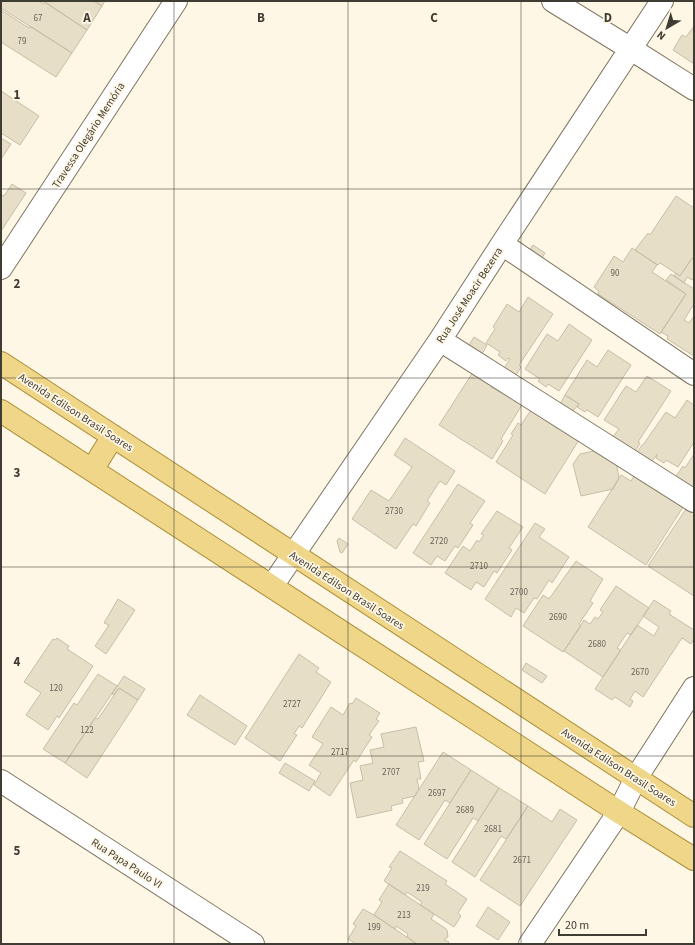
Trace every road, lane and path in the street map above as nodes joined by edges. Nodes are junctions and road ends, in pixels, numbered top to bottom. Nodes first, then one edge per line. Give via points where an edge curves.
1 (176, 1) edge
2 (553, 1) edge
3 (662, 1) edge
4 (631, 48) junction
5 (694, 90) edge
6 (502, 244) junction
7 (1, 268) edge
8 (440, 340) junction
9 (1, 363) edge
10 (694, 374) edge
11 (1, 411) edge
12 (113, 436) junction
13 (92, 470) junction
14 (694, 501) edge
15 (293, 554) junction
16 (272, 586) junction
17 (694, 688) edge
18 (636, 778) junction
19 (1, 782) edge
20 (619, 812) junction
21 (694, 816) edge
22 (694, 859) edge
23 (253, 944) edge
24 (530, 944) edge

1 - 7 street, Travessa Olegário Memória
2 - 4 street
3 - 4 street, Rua José Moacir Bezerra
4 - 5 street
4 - 6 street, Rua José Moacir Bezerra
6 - 8 street, Rua José Moacir Bezerra
6 - 10 street
8 - 14 street
8 - 15 street, Rua José Moacir Bezerra
9 - 12 main road, Avenida Edilson Brasil Soares
11 - 13 main road
12 - 13 main road
12 - 15 main road, Avenida Edilson Brasil Soares
13 - 16 main road
15 - 16 street, Rua José Moacir Bezerra
15 - 18 main road, Avenida Edilson Brasil Soares
16 - 20 main road
17 - 18 street
18 - 20 street
18 - 21 main road, Avenida Edilson Brasil Soares
19 - 23 street, Rua Papa Paulo VI
20 - 22 main road
20 - 24 street

